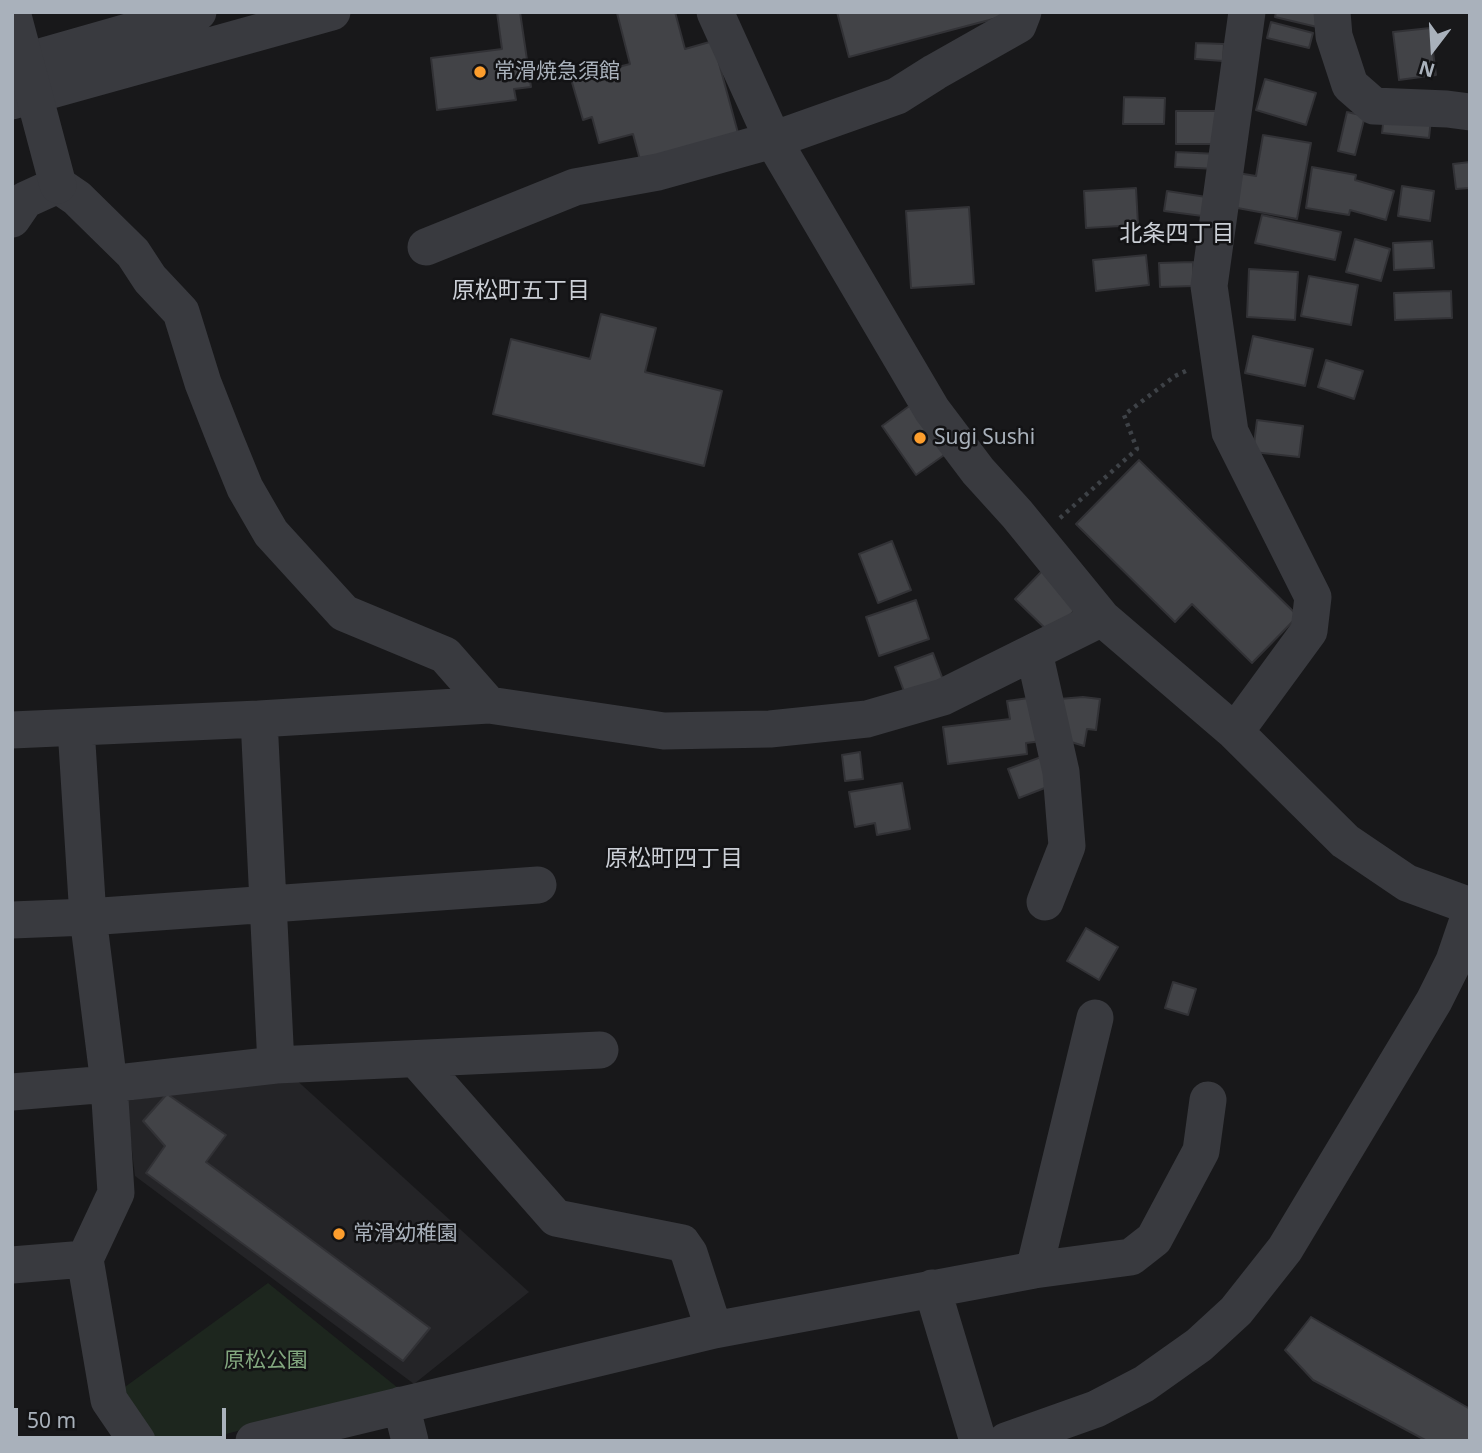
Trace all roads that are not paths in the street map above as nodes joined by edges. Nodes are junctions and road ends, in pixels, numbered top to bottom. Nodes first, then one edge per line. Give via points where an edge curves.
1 (12, 12) edge
2 (198, 12) edge
3 (332, 12) edge
4 (715, 12) edge
5 (1023, 12) edge
6 (1247, 12) edge
7 (1332, 12) edge
8 (12, 65) edge
9 (12, 101) edge
10 (1470, 112) edge
11 (773, 141) junction
12 (58, 185) junction
13 (12, 219) edge
14 (426, 247) dead end
15 (1101, 618) junction
16 (1034, 652) junction
17 (489, 705) junction
18 (260, 719) junction
19 (76, 728) junction
20 (12, 730) edge
21 (1235, 732) junction
22 (538, 885) dead end
23 (1045, 902) dead end
24 (268, 905) junction
25 (1470, 906) edge
26 (1470, 914) edge
27 (88, 917) junction
28 (12, 920) edge
29 (1095, 1017) dead end
30 (600, 1050) dead end
31 (416, 1059) junction
32 (276, 1065) junction
33 (109, 1084) junction
34 (12, 1092) edge
35 (1208, 1100) dead end
36 (85, 1259) junction
37 (12, 1265) edge
38 (1034, 1270) junction
39 (932, 1288) junction
40 (714, 1329) junction
41 (401, 1405) junction
42 (136, 1441) edge
43 (254, 1441) edge
44 (410, 1441) edge
45 (978, 1441) edge
46 (1006, 1441) edge

1 - 12 street, bridge
2 - 8 street
3 - 9 street
4 - 11 street
5 - 11 street via 1018,25 897,96
6 - 21 street via 1209,286 1230,432 1313,597 1309,631
7 - 10 street via 1334,36 1350,85 1374,106
11 - 14 street via 658,172 575,187
11 - 15 street via 932,410
12 - 13 street via 25,200
12 - 17 street via 124,244 181,312 225,439 245,488 271,533 344,613 445,655
15 - 16 street
15 - 21 street
16 - 17 street via 943,698 867,719 770,729 664,731
16 - 23 street via 1061,772 1067,846
17 - 18 street
18 - 19 street
18 - 24 street
19 - 20 street
19 - 27 street
21 - 25 street via 1345,841 1407,883
22 - 24 street
24 - 27 street
24 - 32 street
26 - 46 street via 1454,961 1427,1013 1285,1249 1236,1311 1199,1345 1144,1384 1096,1409
27 - 28 street
27 - 33 street
29 - 38 street
30 - 31 street
31 - 32 street
31 - 40 street via 556,1219 682,1243
32 - 33 street
33 - 34 street
33 - 36 street via 116,1194
35 - 38 street via 1201,1151 1154,1239 1131,1256
36 - 37 street
36 - 42 street via 109,1400
38 - 39 street
39 - 40 street
39 - 45 street
40 - 41 street
41 - 43 street
41 - 44 street

